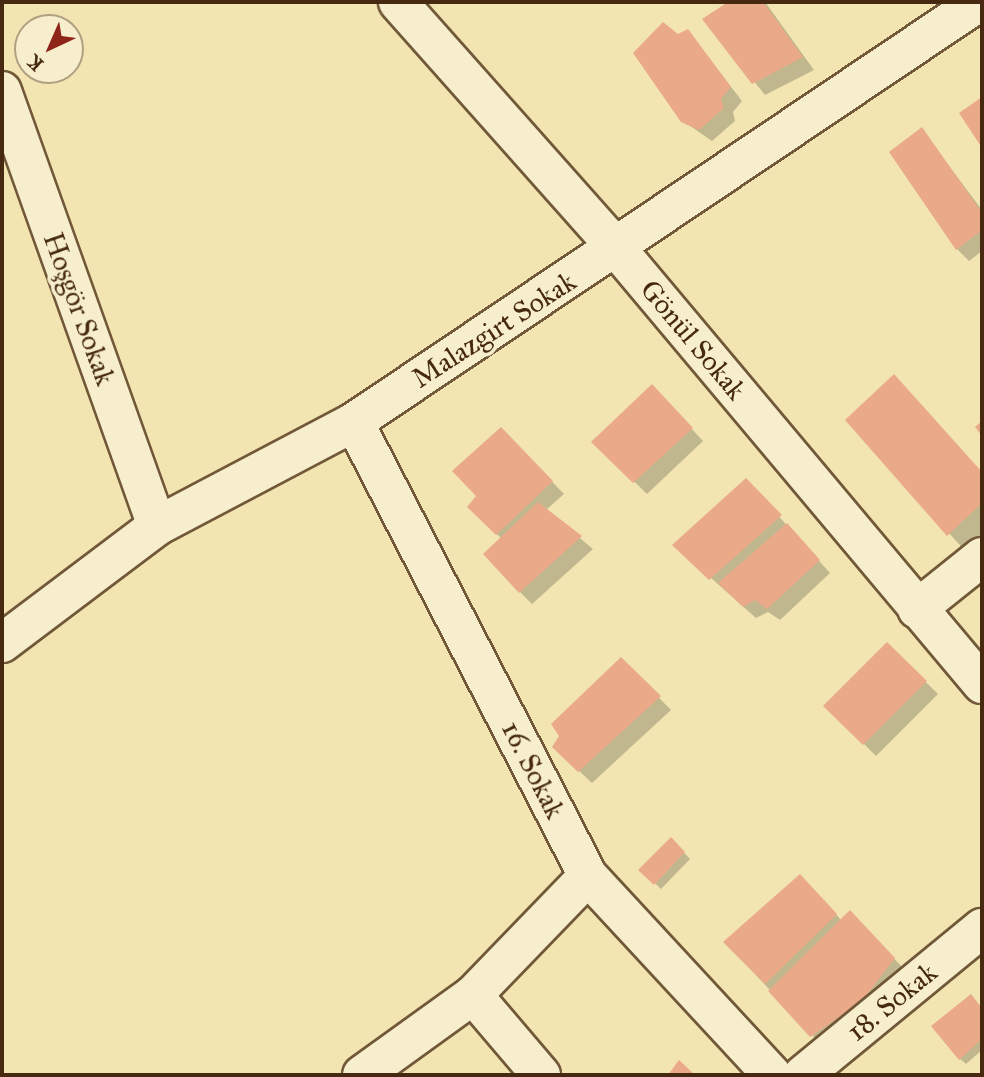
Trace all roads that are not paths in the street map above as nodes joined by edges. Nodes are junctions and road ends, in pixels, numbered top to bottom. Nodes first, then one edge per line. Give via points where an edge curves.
1 (398, 2) edge
2 (979, 2) edge
3 (2, 91) edge
4 (617, 249) junction
5 (354, 422) junction
6 (157, 526) junction
7 (982, 557) edge
8 (917, 608) junction
9 (2, 643) edge
10 (982, 684) edge
11 (588, 876) junction
12 (982, 928) edge
13 (473, 995) junction
14 (362, 1075) edge
15 (541, 1075) edge
16 (772, 1075) edge
17 (803, 1075) edge

1 - 4 street, Gönül Sokak
2 - 4 street, Malazgirt Sokak
3 - 6 street, Hoşgör Sokak
4 - 5 street, Malazgirt Sokak
4 - 8 street, Gönül Sokak
5 - 6 street, Malazgirt Sokak
5 - 11 street, 16. Sokak
6 - 9 street, Malazgirt Sokak
7 - 8 street
8 - 10 street, Gönül Sokak
11 - 13 street
11 - 16 street, 16. Sokak
12 - 17 street, 18. Sokak
13 - 14 street
13 - 15 street

